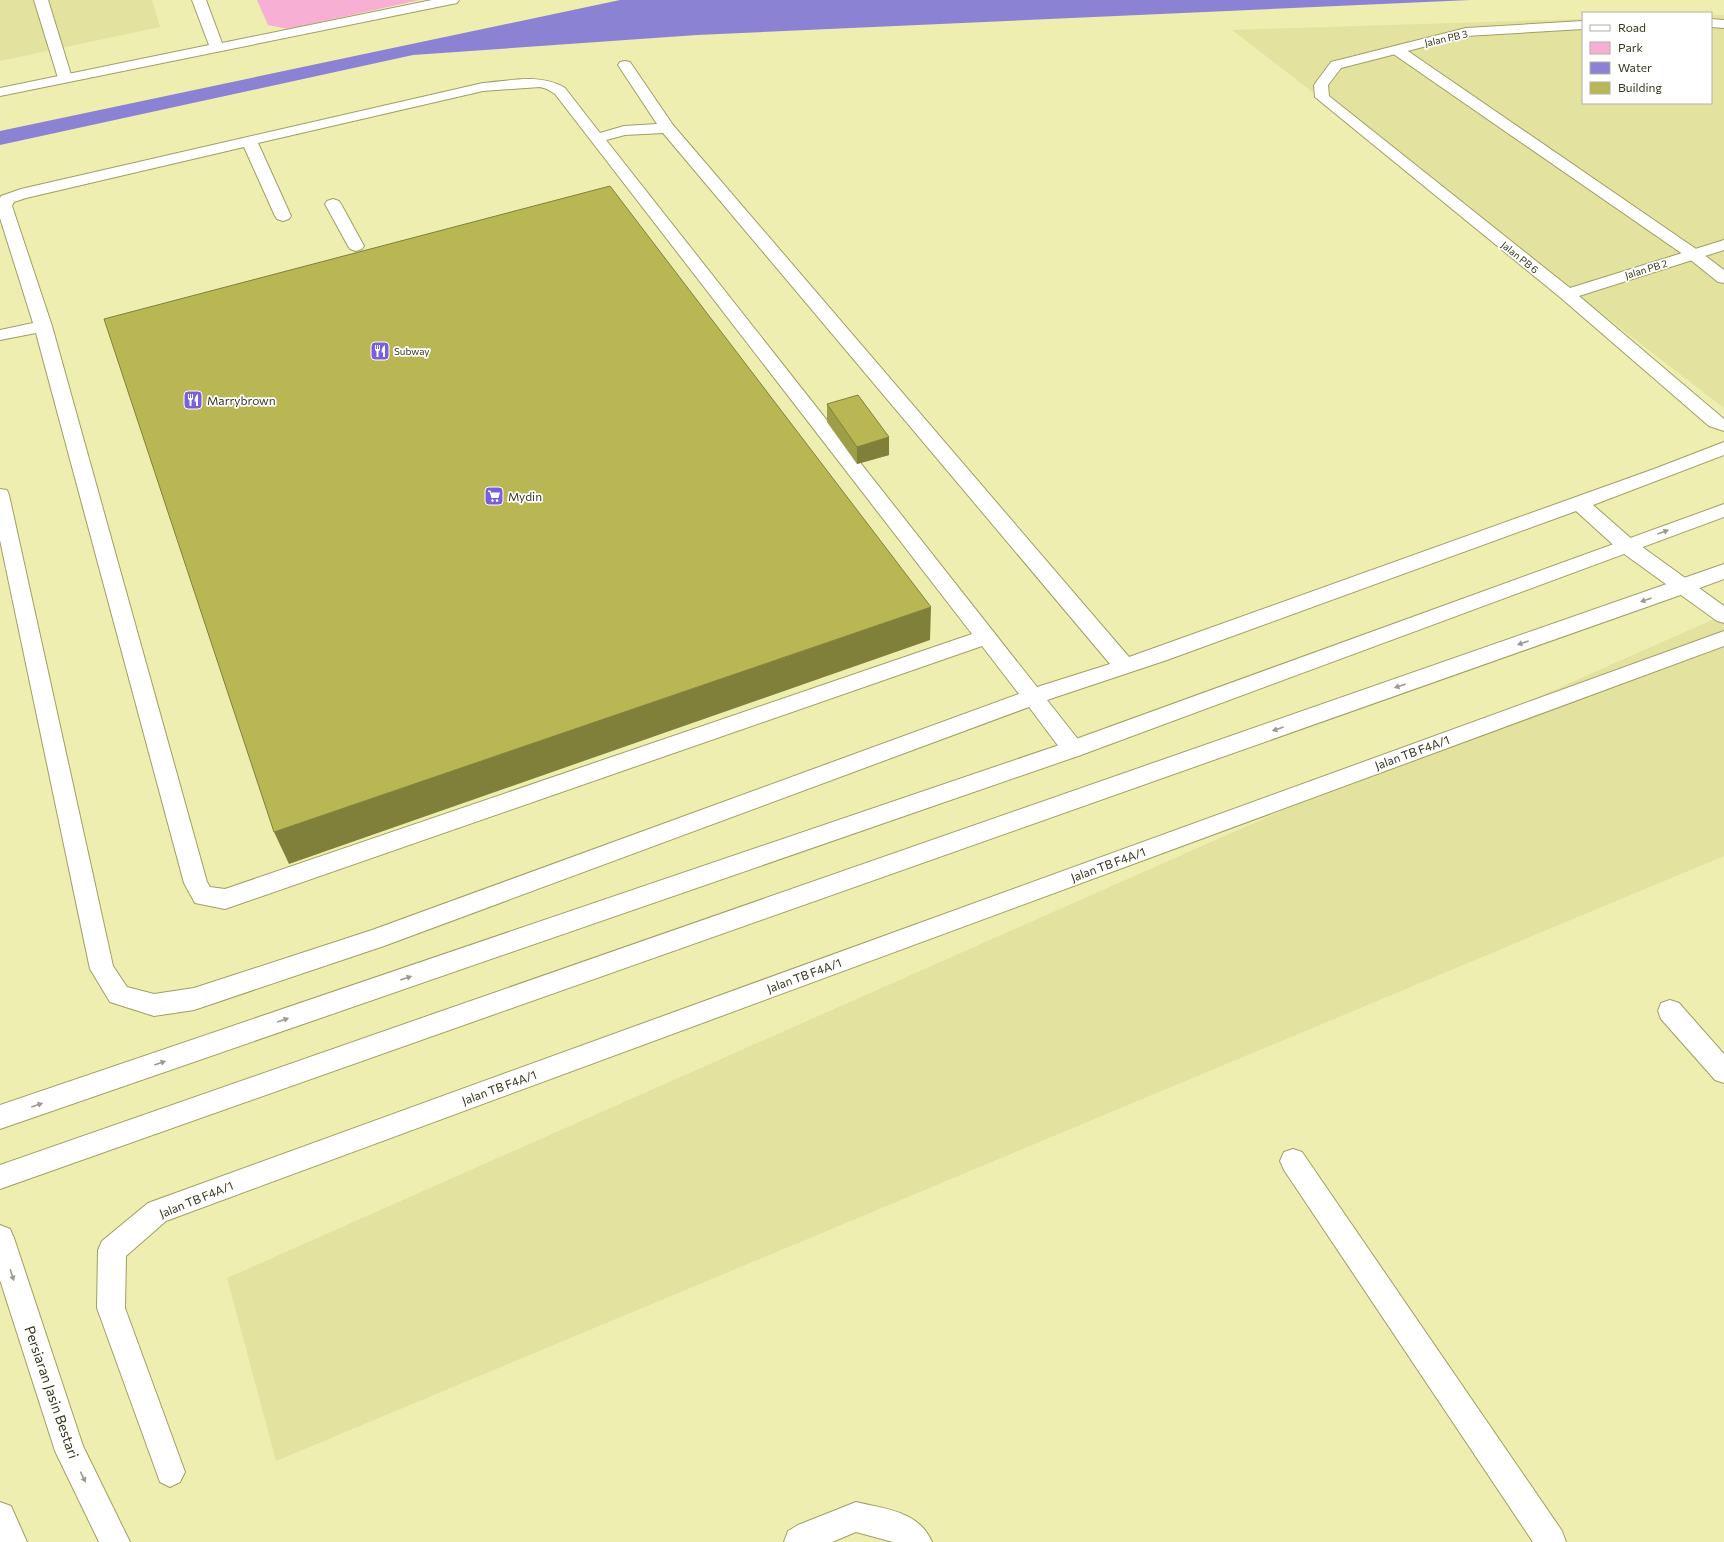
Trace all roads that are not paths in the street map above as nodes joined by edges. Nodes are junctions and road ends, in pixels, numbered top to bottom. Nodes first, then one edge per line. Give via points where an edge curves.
1 (41, 0) edge
2 (199, 0) edge
3 (452, 0) edge
4 (1712, 23) edge
5 (1724, 24) edge
6 (1582, 25) edge
7 (217, 48) junction
8 (1397, 50) junction
9 (625, 65) dead end
10 (64, 78) junction
11 (1321, 85) joint
12 (0, 92) edge
13 (667, 128) junction
14 (598, 138) junction
15 (248, 141) junction
16 (333, 204) dead end
17 (283, 216) dead end
18 (1724, 245) edge
19 (356, 246) dead end
20 (1693, 254) junction
21 (1724, 278) edge
22 (1568, 294) junction
23 (43, 326) junction
24 (0, 335) edge
25 (1724, 425) edge
26 (1724, 448) edge
27 (0, 495) edge
28 (1579, 503) junction
29 (1724, 510) edge
30 (1627, 546) junction
31 (1724, 571) edge
32 (1682, 587) junction
33 (1724, 616) edge
34 (986, 637) junction
35 (1724, 638) edge
36 (1125, 667) junction
37 (1033, 697) junction
38 (1073, 749) junction
39 (1670, 1011) dead end
40 (1724, 1072) edge
41 (0, 1117) edge
42 (1293, 1161) dead end
43 (0, 1177) edge
44 (0, 1238) edge
45 (170, 1472) dead end
46 (0, 1517) edge
47 (12, 1542) edge
48 (115, 1542) edge
49 (799, 1542) edge
50 (917, 1542) edge
51 (1550, 1542) edge

1 - 10 street
2 - 7 street
3 - 7 street
4 - 5 street
6 - 8 street, Jalan PB 3 via 1466,32
7 - 10 street
8 - 11 street, Jalan PB 3 via 1336,65
8 - 20 street
9 - 13 street
10 - 12 street
11 - 22 street, Jalan PB 6 via 1322,97
13 - 14 street via 624,131
13 - 36 street
14 - 15 street via 560,91 540,83 483,87
14 - 34 street
15 - 17 street
15 - 23 street via 7,199 4,206
16 - 19 street
18 - 20 street, Jalan PB 2
20 - 21 street
20 - 22 street, Jalan PB 2
22 - 25 street, Jalan PB 6 via 1715,422
23 - 24 street
23 - 34 street via 196,883 203,896 225,899
26 - 28 street
27 - 37 street via 102,969 118,995 154,1004 194,999 376,939
28 - 30 street
28 - 36 street
30 -> 29 street
30 - 32 street
30 - 38 street
31 - 32 street
32 - 33 street
32 -> 43 street
34 - 37 street
35 - 45 street, Jalan TB F4A/1 via 157,1212 112,1250 111,1308
36 - 37 street
37 - 38 street
41 -> 38 street
39 - 40 street
42 - 51 street
44 -> 48 street, Persiaran Jasin Bestari via 70,1451
46 - 47 street
49 - 50 street via 856,1517 899,1527

